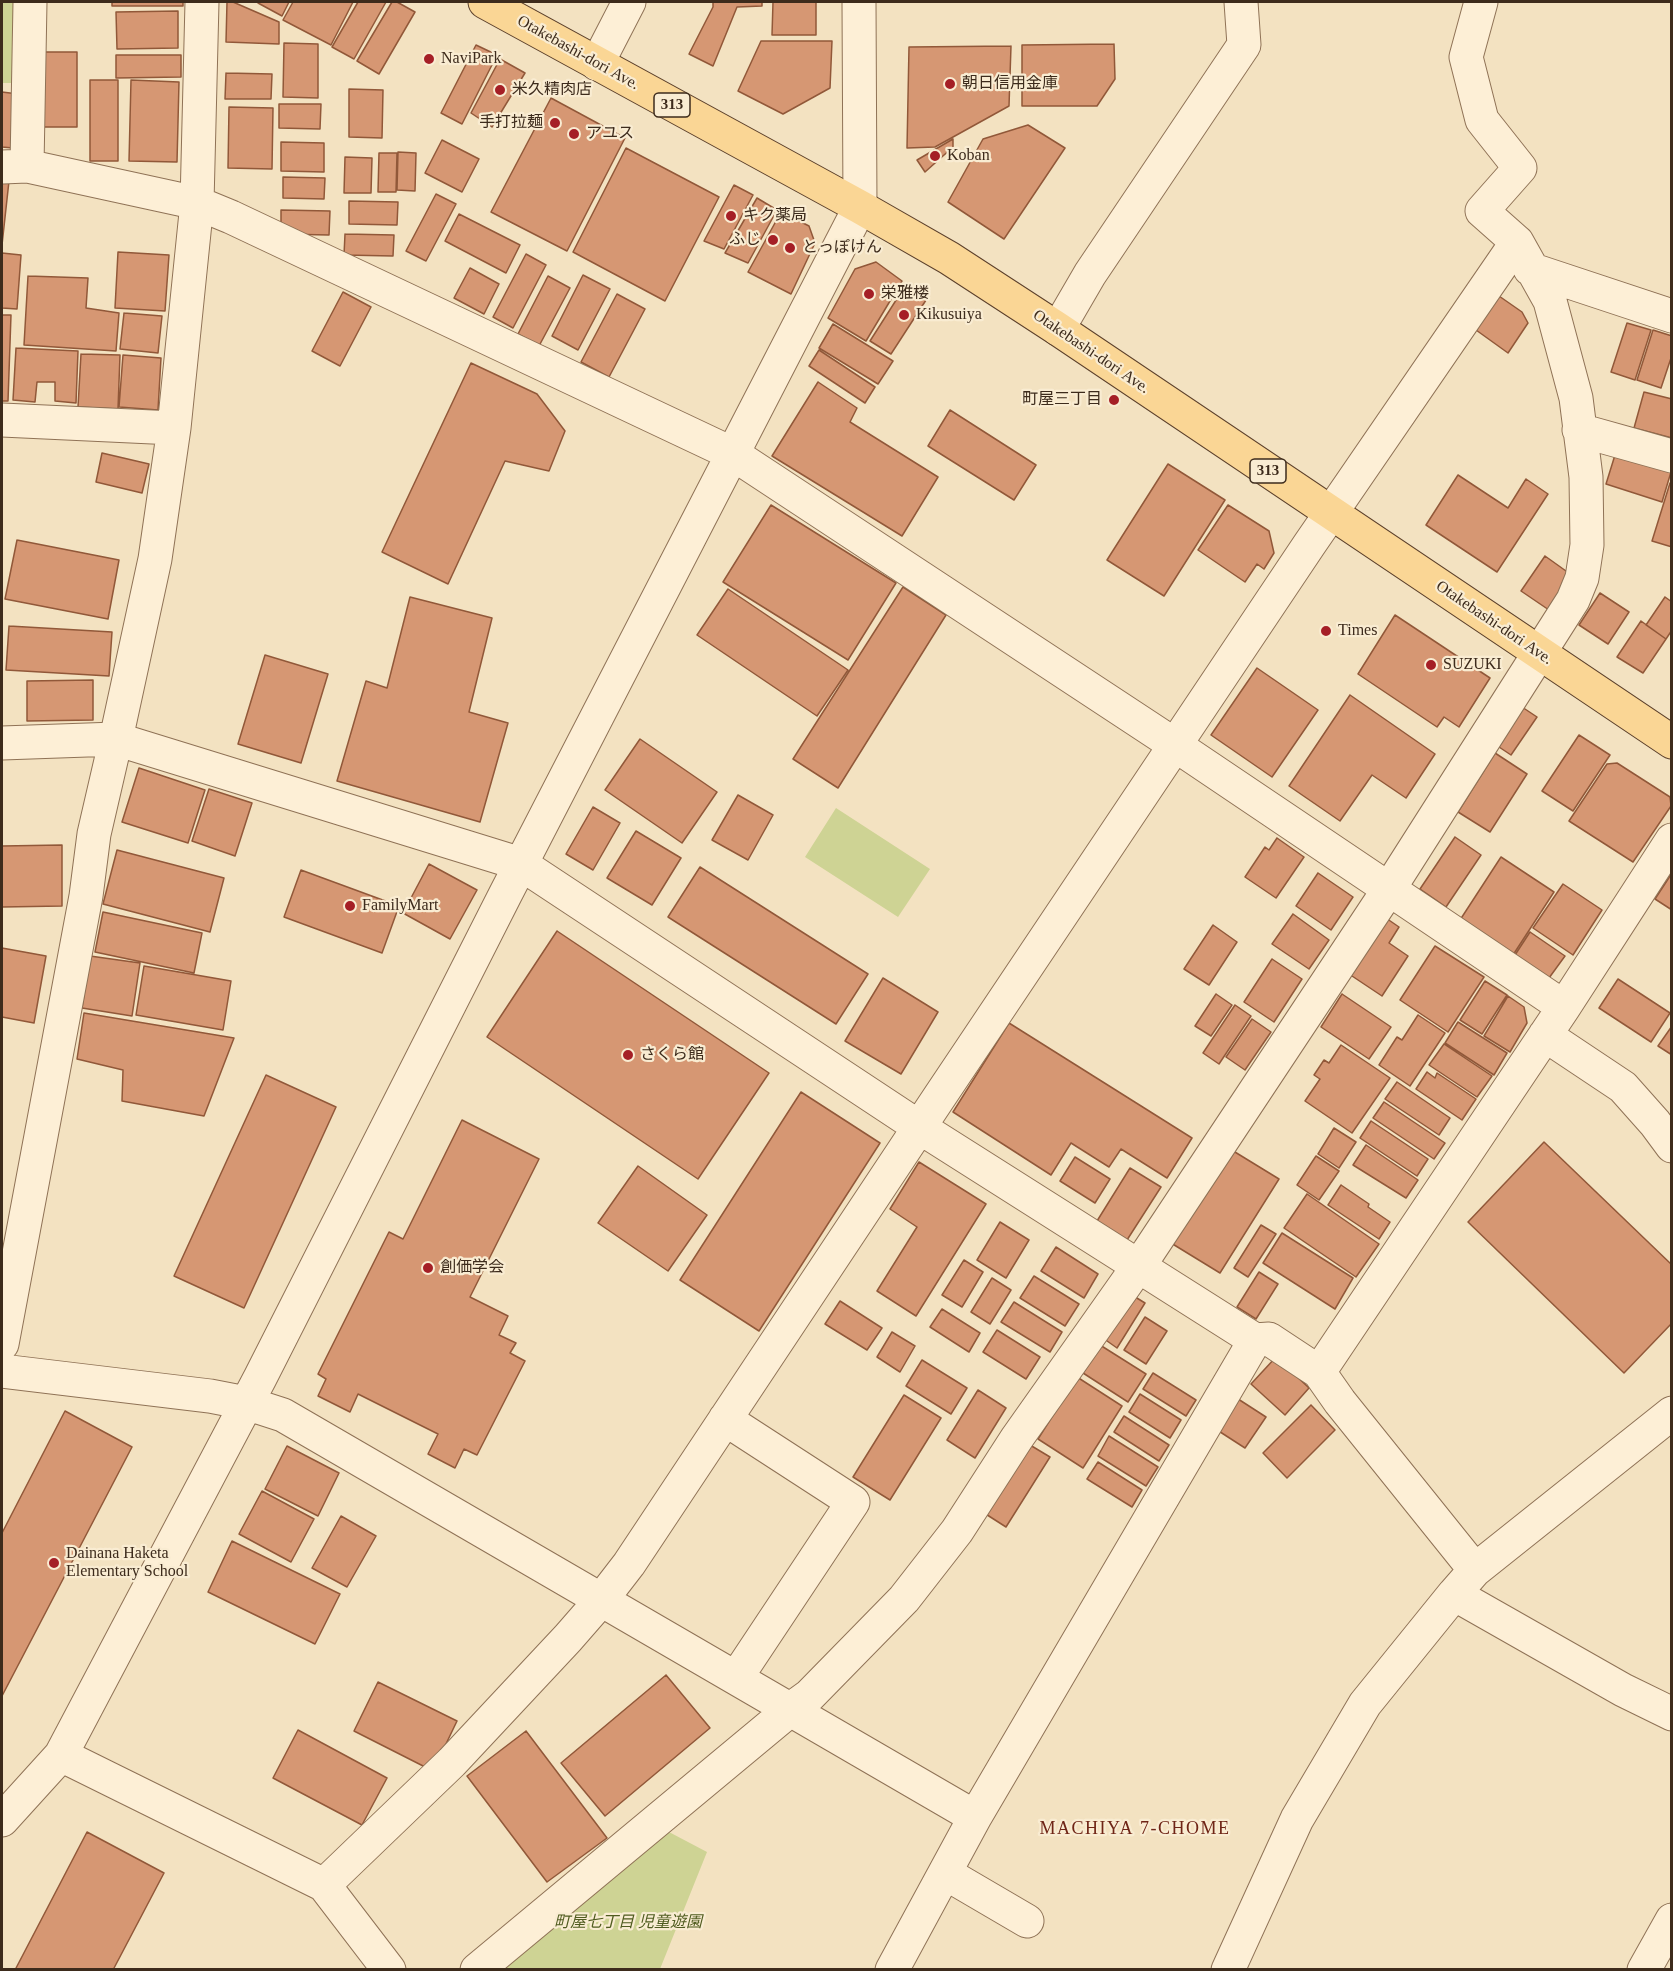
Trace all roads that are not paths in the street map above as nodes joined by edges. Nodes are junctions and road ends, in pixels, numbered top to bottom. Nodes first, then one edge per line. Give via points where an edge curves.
1 (30, 2) edge
2 (202, 2) edge
3 (485, 2) edge
4 (629, 2) edge
5 (859, 2) edge
6 (1242, 2) edge
7 (1481, 2) edge
8 (597, 64) junction
9 (14, 167) edge
10 (197, 203) junction
11 (860, 207) junction
12 (1523, 255) junction
13 (1671, 316) edge
14 (1058, 329) junction
15 (2, 420) edge
16 (174, 428) junction
17 (1579, 430) junction
18 (733, 454) junction
19 (1671, 456) edge
20 (1330, 514) junction
21 (1540, 654) junction
22 (116, 739) junction
23 (1671, 742) edge
24 (2, 743) edge
25 (1176, 745) junction
26 (1671, 840) edge
27 (521, 864) junction
28 (1389, 889) junction
29 (1564, 1007) junction
30 (1545, 1035) junction
31 (919, 1127) junction
32 (1671, 1146) edge
33 (1138, 1267) junction
34 (1255, 1340) junction
35 (2, 1344) edge
36 (2, 1371) edge
37 (1319, 1372) junction
38 (246, 1403) junction
39 (1671, 1413) edge
40 (725, 1419) junction
41 (1475, 1570) junction
42 (1454, 1594) junction
43 (602, 1599) junction
44 (736, 1678) junction
45 (791, 1709) junction
46 (1671, 1714) edge
47 (61, 1755) junction
48 (975, 1816) junction
49 (2, 1820) edge
50 (945, 1873) junction
51 (324, 1884) junction
52 (1671, 1920) edge
53 (1027, 1921) dead end
54 (388, 1970) edge
55 (477, 1970) edge
56 (892, 1970) edge
57 (1228, 1970) edge
58 (1644, 1970) edge

1 - 9 street
2 - 10 street
3 - 8 main road, Otakebashi-dori Ave. / 313
4 - 8 street
5 - 11 street
6 - 14 street via 1244,45 1090,274
7 - 12 street via 1466,57 1482,120 1520,168 1482,211
8 - 11 main road, Otakebashi-dori Ave. / 313
9 - 10 street
10 - 16 street
10 - 18 street
11 - 14 main road, Otakebashi-dori Ave. / 313 via 949,258
11 - 18 street
12 - 13 street
12 - 17 street via 1550,301 1576,398
12 - 20 street
14 - 20 main road, Otakebashi-dori Ave. / 313
15 - 16 street
16 - 22 street via 155,558
17 - 19 street
17 - 21 street via 1586,477 1587,545 1582,578
18 - 25 street
18 - 27 street
20 - 21 main road, Otakebashi-dori Ave. / 313
20 - 25 street
21 - 23 main road, Otakebashi-dori Ave. / 313
21 - 28 street
22 - 24 street
22 - 27 street
22 - 35 street via 94,834 86,896
25 - 28 street
25 - 31 street
26 - 29 street
27 - 31 street
27 - 38 street
28 - 29 street
28 - 33 street
29 - 30 street
30 - 32 street via 1623,1087
30 - 37 street
31 - 33 street
31 - 40 street
33 - 34 street
33 - 45 street via 938,1556 904,1599 809,1696
34 - 37 street via 1269,1339
34 - 48 street
36 - 38 street
37 - 41 street
38 - 43 street via 282,1415
38 - 47 street
39 - 41 street
40 - 43 street
40 - 44 street via 852,1502
41 - 42 street
42 - 46 street
42 - 57 street via 1365,1704 1297,1819
43 - 44 street
43 - 51 street via 452,1762
44 - 45 street
45 - 48 street
45 - 55 street
47 - 49 street
47 - 51 street
48 - 50 street
50 - 53 street
50 - 56 street
51 - 54 street
52 - 58 street

